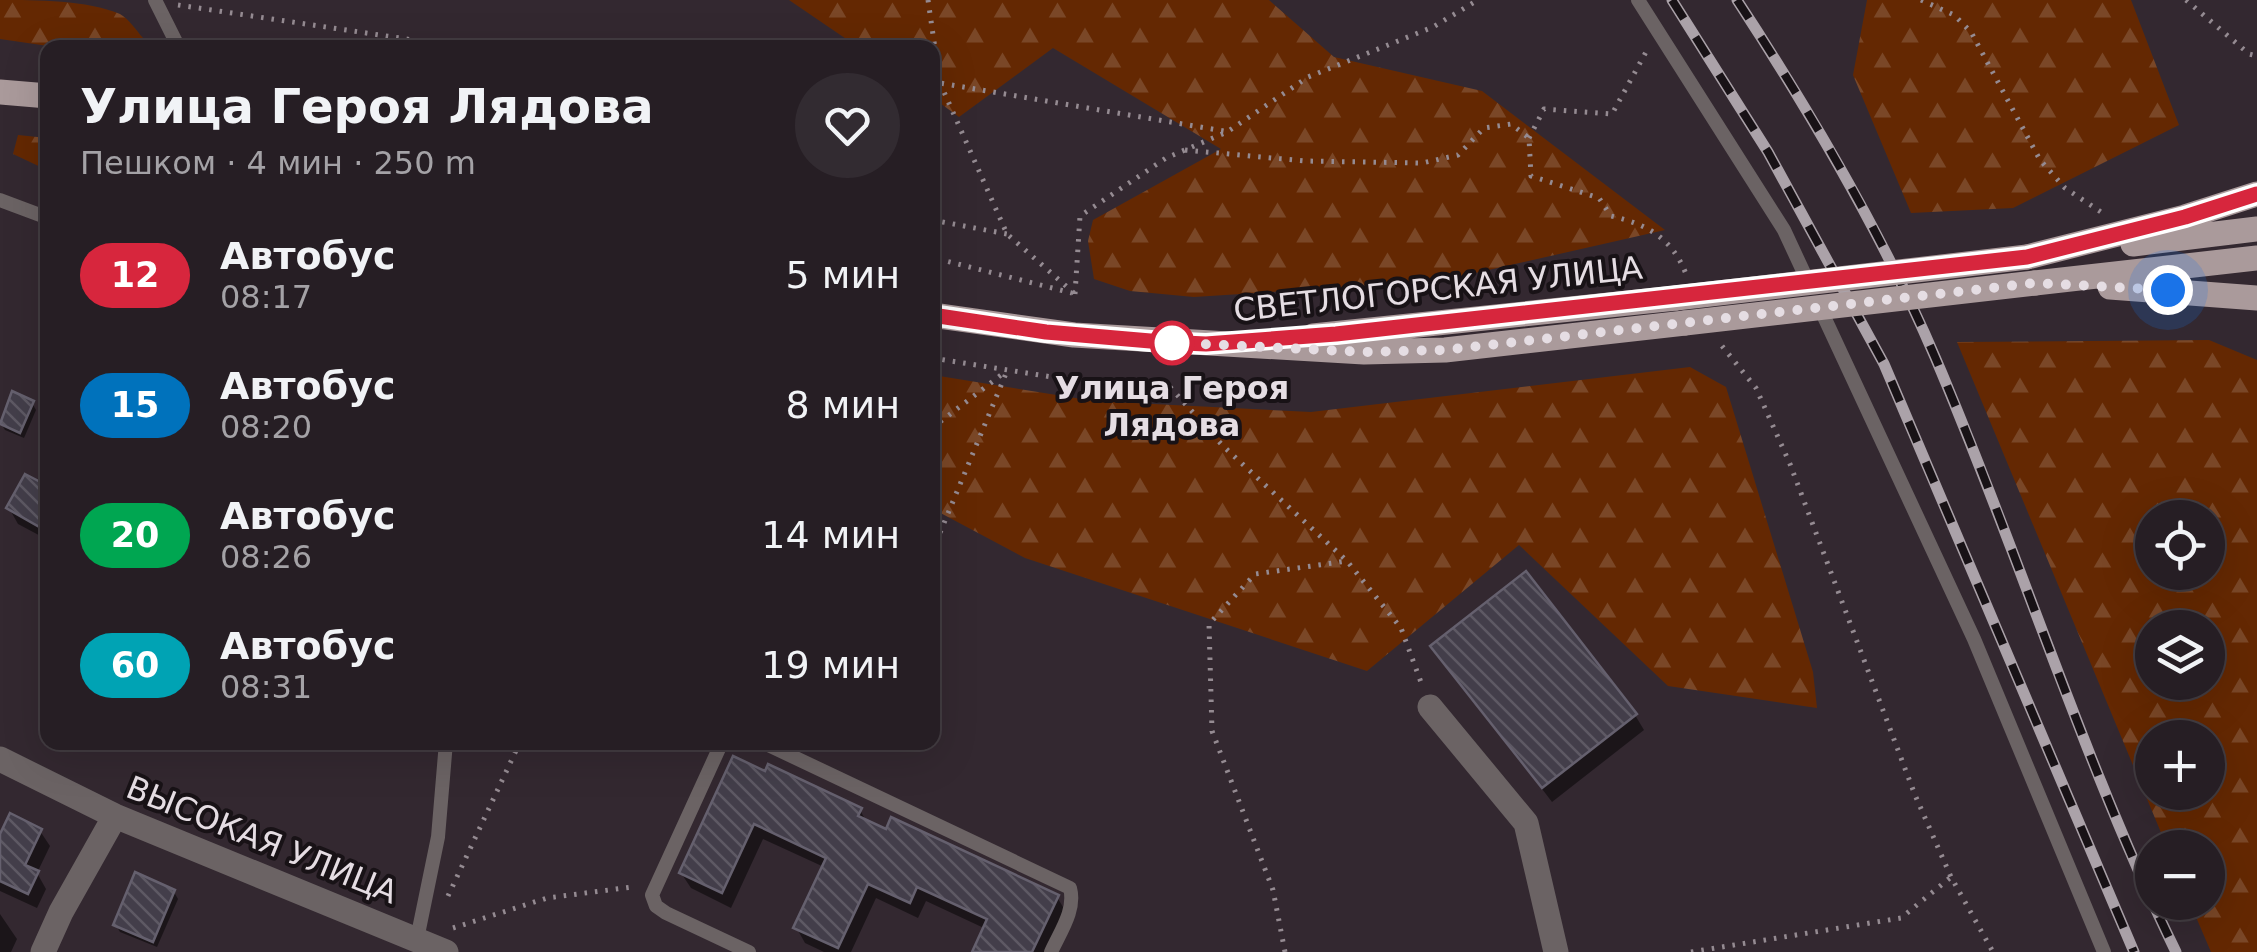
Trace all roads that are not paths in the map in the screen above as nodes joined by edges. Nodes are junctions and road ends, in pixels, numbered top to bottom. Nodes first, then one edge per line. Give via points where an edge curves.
1 (1638, 0) edge
2 (156, 1) edge
3 (175, 40) edge
4 (0, 92) edge
5 (40, 95) edge
6 (2257, 194) edge
7 (0, 200) edge
8 (40, 215) edge
9 (2257, 228) edge
10 (2027, 257) junction
11 (2257, 258) edge
12 (2035, 283) junction
13 (2257, 298) edge
14 (940, 316) edge
15 (1206, 344) junction
16 (1430, 707) road end
17 (445, 750) edge
18 (718, 750) edge
19 (779, 750) edge
20 (0, 758) edge
21 (116, 816) junction
22 (414, 946) edge
23 (43, 952) edge
24 (446, 952) edge
25 (749, 952) edge
26 (1051, 952) edge
27 (1556, 952) edge
28 (2104, 952) edge

1 - 28 lane via 1784,230 1974,639
2 - 3 lane
4 - 5 main road
6 - 10 main road
7 - 8 lane
9 - 10 main road
10 - 15 main road, СВЕТЛОГОРСКАЯ УЛИЦА, bridge
11 - 12 main road
12 - 13 main road
12 - 15 main road, СВЕТЛОГОРСКАЯ УЛИЦА, bridge via 1445,350
14 - 15 main road, СВЕТЛОГОРСКАЯ УЛИЦА
16 - 27 street via 1526,822
17 - 22 lane via 438,837
18 - 25 lane via 652,895 666,913
19 - 26 lane via 1070,888 1070,911
20 - 21 street, ВЫСОКАЯ УЛИЦА
21 - 22 street, ВЫСОКАЯ УЛИЦА
21 - 23 street
22 - 24 street, ВЫСОКАЯ УЛИЦА

